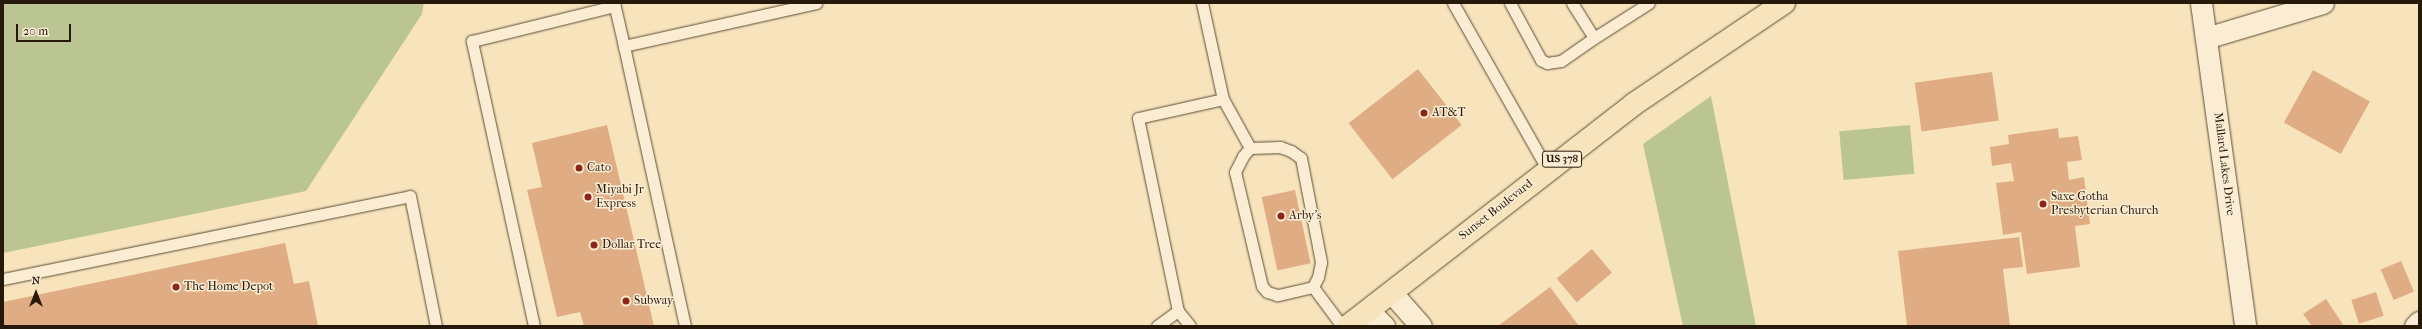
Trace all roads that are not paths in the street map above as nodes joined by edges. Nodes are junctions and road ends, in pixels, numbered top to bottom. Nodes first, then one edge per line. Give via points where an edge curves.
1 (816, 3) edge
2 (1202, 3) edge
3 (1453, 3) edge
4 (1510, 3) edge
5 (1572, 3) edge
6 (1649, 3) edge
7 (1784, 3) edge
8 (2201, 3) edge
9 (2323, 3) edge
10 (614, 4) edge
11 (1594, 38) junction
12 (2206, 38) junction
13 (624, 46) junction
14 (1223, 99) junction
15 (1250, 148) junction
16 (1548, 170) junction
17 (3, 279) edge
18 (1313, 287) junction
19 (1391, 292) junction
20 (1368, 310) junction
21 (1178, 311) junction
22 (2419, 322) edge
23 (436, 326) edge
24 (534, 326) edge
25 (685, 326) edge
26 (1157, 326) edge
27 (1190, 326) edge
28 (1342, 326) edge
29 (1348, 326) edge
30 (1384, 326) edge
31 (1421, 326) edge
32 (2245, 326) edge
33 (2415, 326) edge

1 - 13 lane
2 - 14 lane
3 - 16 lane
4 - 11 lane via 1541,60 1547,63 1561,61
5 - 11 lane
6 - 11 lane
7 - 16 main road, Sunset Boulevard / US 378 via 1634,104
8 - 12 street, Mallard Lakes Drive
9 - 12 street
10 - 13 lane
10 - 24 lane via 472,41
12 - 32 street, Mallard Lakes Drive
13 - 25 lane
14 - 15 lane
14 - 21 lane via 1138,118
15 - 18 lane via 1280,147 1301,158 1321,262
15 - 18 lane via 1242,156 1235,172 1262,286 1267,292 1277,296
16 - 19 main road, Sunset Boulevard / US 378
17 - 23 lane via 410,196
18 - 28 lane
19 - 20 main road, Sunset Boulevard / US 378
19 - 31 street
20 - 29 main road, Sunset Boulevard / US 378
20 - 30 street
21 - 26 lane
21 - 27 lane
22 - 33 street

